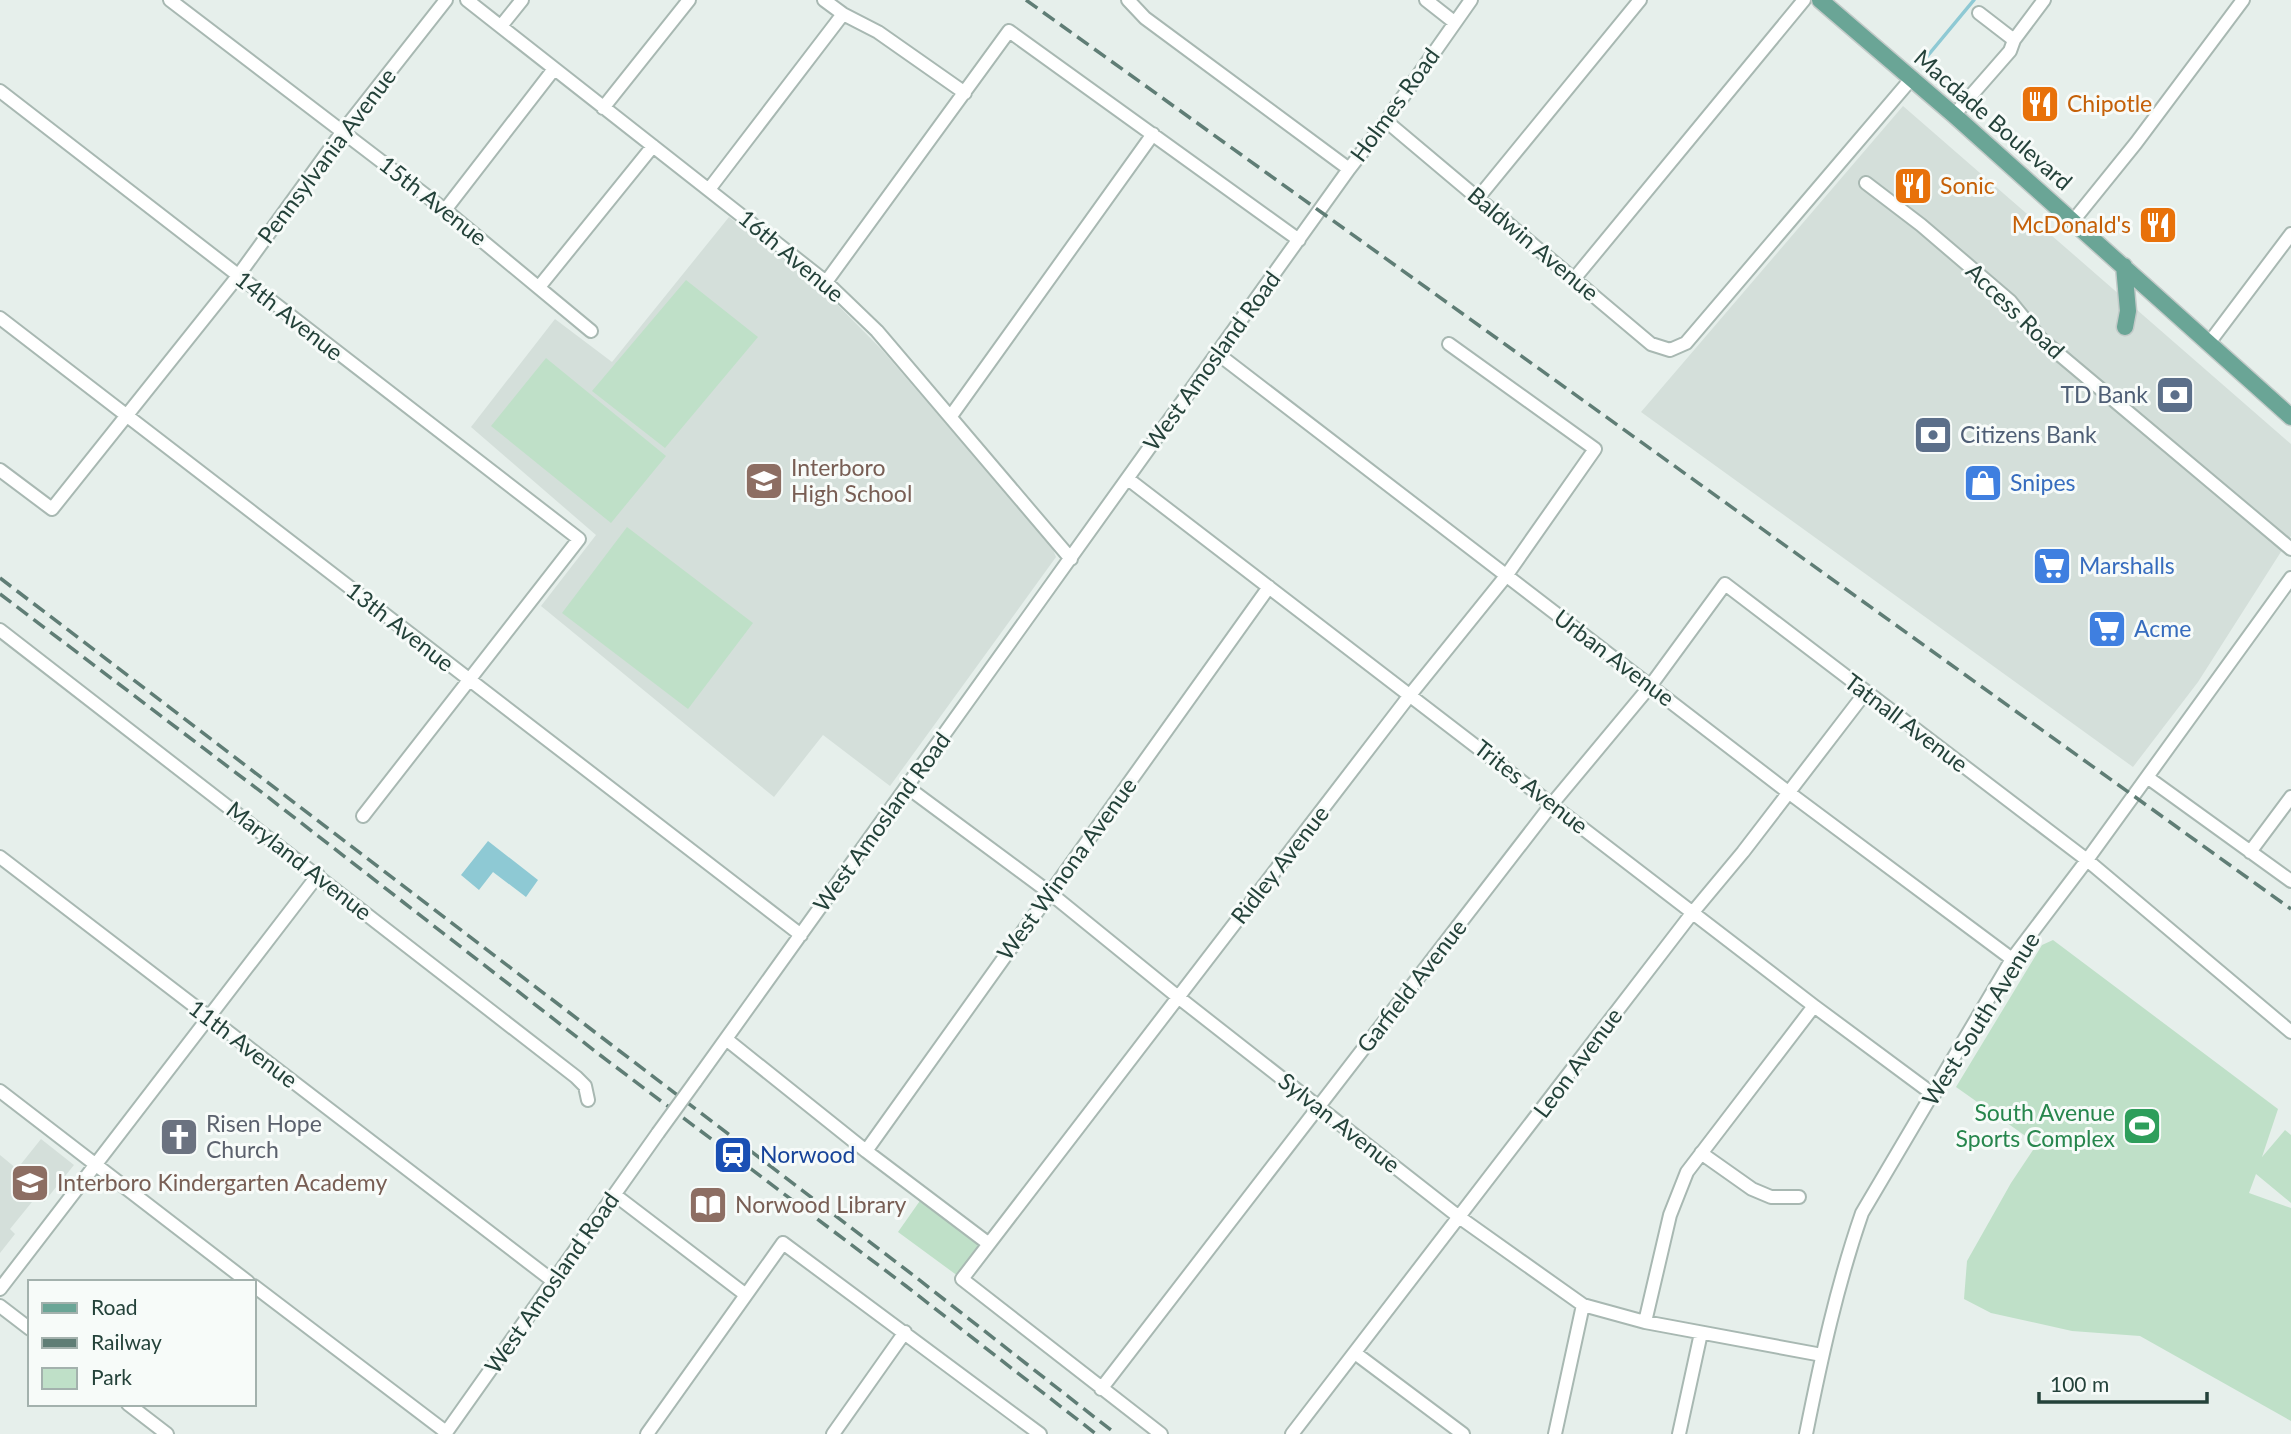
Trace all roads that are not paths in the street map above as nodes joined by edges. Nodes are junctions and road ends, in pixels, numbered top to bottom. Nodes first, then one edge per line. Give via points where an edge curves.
1 (170, 0) edge
2 (446, 0) edge
3 (467, 0) edge
4 (522, 0) edge
5 (689, 0) edge
6 (824, 0) edge
7 (1128, 0) edge
8 (1426, 0) edge
9 (1471, 0) edge
10 (1640, 0) edge
11 (1804, 0) edge
12 (1820, 0) edge
13 (2044, 0) edge
14 (2243, 0) edge
15 (1979, 13) dead end
16 (843, 14) junction
17 (1454, 22) junction
18 (501, 26) junction
19 (2014, 40) junction
20 (554, 69) junction
21 (1912, 78) junction
22 (0, 91) edge
23 (965, 93) junction
24 (603, 108) junction
25 (1954, 115) junction
26 (1386, 121) junction
27 (343, 131) junction
28 (1153, 134) junction
29 (653, 146) junction
30 (1349, 169) junction
31 (1866, 183) dead end
32 (709, 188) junction
33 (1478, 198) junction
34 (445, 210) junction
35 (1321, 211) joint
36 (2073, 220) junction
37 (2291, 234) edge
38 (1299, 240) junction
39 (2124, 266) junction
40 (238, 276) junction
41 (1574, 279) junction
42 (826, 282) junction
43 (539, 287) junction
44 (0, 318) edge
45 (2125, 327) dead end
46 (591, 331) dead end
47 (2209, 343) junction
48 (1449, 344) dead end
49 (1218, 354) junction
50 (951, 415) junction
51 (127, 416) junction
52 (2291, 417) edge
53 (0, 470) edge
54 (1128, 478) junction
55 (2291, 549) edge
56 (1071, 559) junction
57 (1506, 576) junction
58 (2291, 578) edge
59 (1725, 584) joint
60 (1269, 587) junction
61 (0, 630) edge
62 (469, 680) junction
63 (1651, 685) junction
64 (1866, 693) junction
65 (1410, 695) junction
66 (2147, 777) junction
67 (906, 787) junction
68 (1788, 792) junction
69 (2291, 797) edge
70 (1552, 804) junction
71 (363, 816) dead end
72 (2250, 852) junction
73 (0, 857) edge
74 (2087, 860) junction
75 (318, 875) junction
76 (2291, 881) edge
77 (1050, 893) junction
78 (1693, 912) junction
79 (801, 935) junction
80 (2012, 959) junction
81 (1178, 998) junction
82 (1814, 1006) junction
83 (209, 1018) junction
84 (2291, 1032) edge
85 (726, 1039) junction
86 (0, 1091) edge
87 (1934, 1095) junction
88 (589, 1100) dead end
89 (1319, 1107) junction
90 (866, 1151) junction
91 (1701, 1153) junction
92 (95, 1166) junction
93 (615, 1195) junction
94 (1799, 1197) dead end
95 (1459, 1217) junction
96 (989, 1244) junction
97 (245, 1280) edge
98 (553, 1281) junction
99 (256, 1288) edge
100 (0, 1289) edge
101 (746, 1295) junction
102 (1583, 1305) junction
103 (0, 1306) edge
104 (1645, 1322) junction
105 (28, 1327) edge
106 (905, 1332) junction
107 (1701, 1333) junction
108 (1355, 1353) junction
109 (1822, 1355) junction
110 (1101, 1389) junction
111 (131, 1406) edge
112 (445, 1433) edge
113 (167, 1434) edge
114 (647, 1434) edge
115 (833, 1434) edge
116 (1040, 1434) edge
117 (1161, 1434) edge
118 (1292, 1434) edge
119 (1463, 1434) edge
120 (1555, 1434) edge
121 (1679, 1434) edge
122 (1806, 1434) edge

1 - 27 street, 15th Avenue
2 - 27 street, Pennsylvania Avenue
3 - 18 street, 16th Avenue
4 - 18 street
5 - 24 street
6 - 16 street
7 - 30 street via 1145,19
8 - 17 street
9 - 17 street, Holmes Road
10 - 33 street
11 - 41 street
12 - 21 main road, Macdade Boulevard
13 - 19 street
14 - 36 street
15 - 19 street
16 - 23 street via 878,32
16 - 32 street
17 - 26 street, Holmes Road
18 - 20 street, 16th Avenue
19 - 25 street via 2010,51
20 - 24 street, 16th Avenue
20 - 34 street
21 - 25 main road, Macdade Boulevard
21 - 41 street, Baldwin Avenue via 1686,342 1670,349 1651,344
22 - 40 street, 14th Avenue
23 - 28 street via 1009,31
23 - 42 street
24 - 29 street, 16th Avenue
25 - 36 main road, Macdade Boulevard
26 - 30 street, Holmes Road
26 - 33 street, Baldwin Avenue
27 - 34 street, 15th Avenue
27 - 40 street, Pennsylvania Avenue
28 - 38 street
28 - 50 street
29 - 32 street, 16th Avenue
29 - 43 street
30 - 35 street, Holmes Road
31 - 55 street, Access Road via 2010,300 2041,339
32 - 42 street, 16th Avenue
33 - 41 street, Baldwin Avenue
34 - 43 street, 15th Avenue
35 - 38 street, West Amosland Road
36 - 39 main road, Macdade Boulevard
37 - 47 street
38 - 49 street, West Amosland Road
39 - 45 main road
39 - 47 main road, Macdade Boulevard
40 - 51 street, Pennsylvania Avenue
40 - 62 street, 14th Avenue via 579,539
42 - 50 street, 16th Avenue via 877,331
43 - 46 street, 15th Avenue
44 - 51 street, 13th Avenue
47 - 52 main road, Macdade Boulevard
48 - 57 street, Ridley Avenue via 1595,449
49 - 54 street, West Amosland Road
49 - 57 street, Urban Avenue
50 - 56 street, 16th Avenue
51 - 53 street, Pennsylvania Avenue via 52,509
51 - 62 street, 13th Avenue
54 - 56 street, West Amosland Road
54 - 60 street, Trites Avenue
56 - 67 street, West Amosland Road
57 - 63 street, Urban Avenue
57 - 65 street, Ridley Avenue
58 - 66 street, West South Avenue
59 - 63 street, Garfield Avenue
59 - 64 street, Tatnall Avenue
60 - 65 street, Trites Avenue
60 - 77 street, West Winona Avenue
61 - 75 street, Maryland Avenue
62 - 71 street
62 - 79 street, 13th Avenue
63 - 68 street, Urban Avenue
63 - 70 street, Garfield Avenue
64 - 68 street, Leon Avenue
64 - 74 street, Tatnall Avenue
65 - 70 street, Trites Avenue
65 - 81 street, Ridley Avenue
66 - 72 street
66 - 74 street, West South Avenue
67 - 77 street, Sylvan Avenue
67 - 79 street, West Amosland Road
68 - 78 street, Leon Avenue
68 - 80 street, Urban Avenue
69 - 72 street
70 - 78 street, Trites Avenue
70 - 89 street, Garfield Avenue
72 - 76 street
73 - 83 street, 11th Avenue
74 - 80 street, West South Avenue
74 - 84 street, Tatnall Avenue
75 - 83 street
75 - 88 street, Maryland Avenue via 576,1077
77 - 81 street, Sylvan Avenue
77 - 90 street, West Winona Avenue
78 - 82 street, Trites Avenue
78 - 95 street, Leon Avenue
79 - 85 street, West Amosland Road
80 - 87 street, West South Avenue
81 - 89 street, Sylvan Avenue
81 - 96 street, Ridley Avenue
82 - 87 street, Trites Avenue
82 - 91 street
83 - 92 street
83 - 98 street, 11th Avenue
85 - 90 street
85 - 93 street, West Amosland Road, bridge
86 - 92 street
87 - 109 street, West South Avenue via 1862,1213
89 - 95 street, Sylvan Avenue
89 - 110 street, Garfield Avenue
90 - 96 street
91 - 94 street via 1752,1189 1772,1197
91 - 104 street via 1687,1172 1670,1215
92 - 97 street
92 - 100 street
93 - 98 street, West Amosland Road
93 - 101 street
95 - 102 street, Sylvan Avenue
95 - 108 street, Leon Avenue
96 - 110 street, Ridley Avenue via 962,1279
98 - 112 street, West Amosland Road
99 - 112 street
101 - 106 street via 783,1243
101 - 114 street
102 - 104 street, Sylvan Avenue
102 - 120 street
103 - 105 street
104 - 107 street, Sylvan Avenue
106 - 115 street
106 - 116 street
107 - 109 street, Sylvan Avenue
107 - 121 street
108 - 118 street, Leon Avenue
108 - 119 street
109 - 122 street, West South Avenue
110 - 117 street
111 - 113 street

